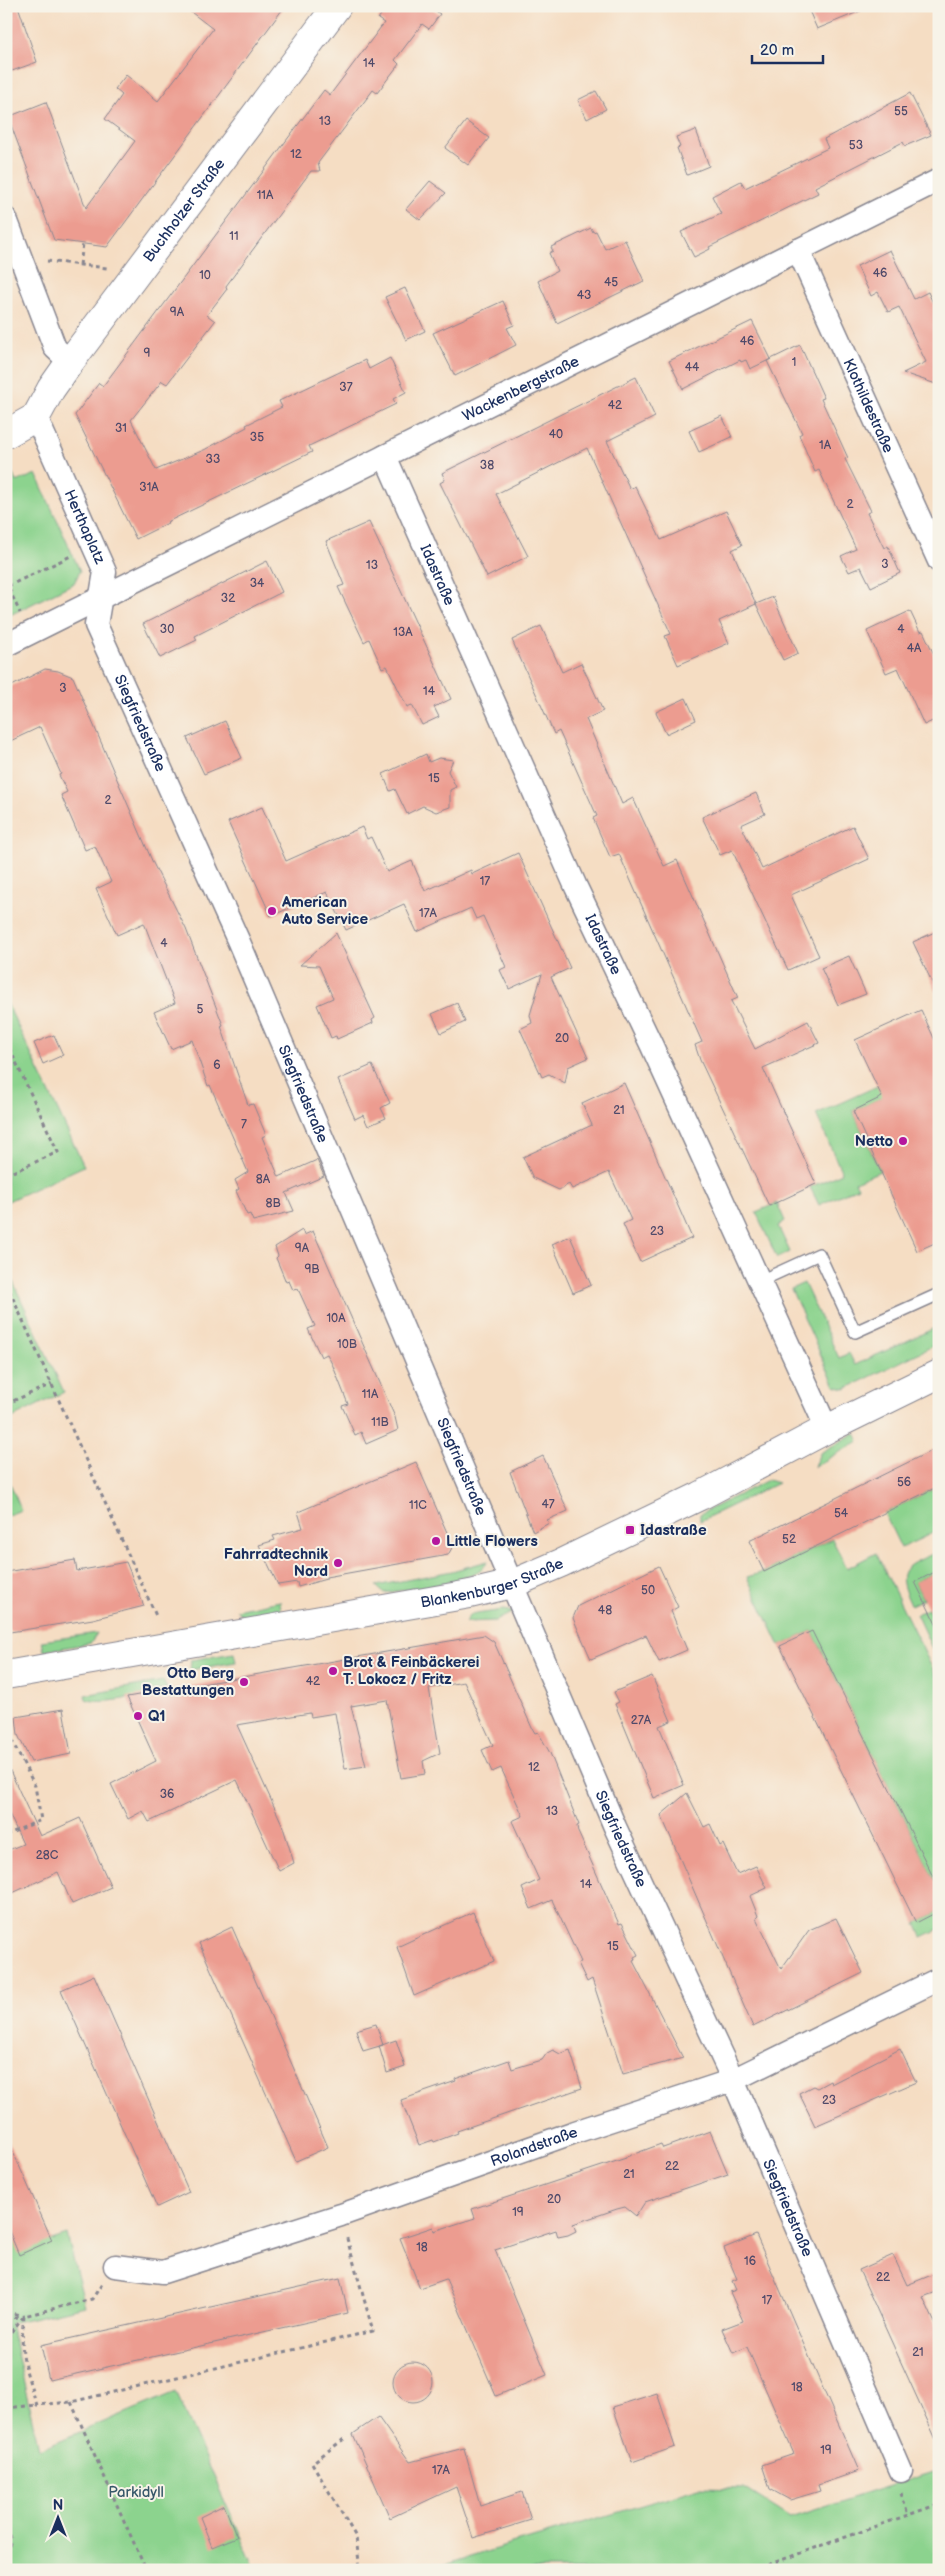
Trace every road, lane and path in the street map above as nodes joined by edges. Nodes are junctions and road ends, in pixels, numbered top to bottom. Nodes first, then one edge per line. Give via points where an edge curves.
1 (336, 6) edge
2 (939, 180) edge
3 (6, 219) edge
4 (83, 244) dead end
5 (798, 250) junction
6 (46, 260) dead end
7 (80, 265) junction
8 (113, 269) dead end
9 (70, 362) junction
10 (36, 417) junction
11 (6, 434) edge
12 (386, 456) junction
13 (78, 553) dead end
14 (939, 561) edge
15 (7, 584) edge
16 (14, 598) junction
17 (102, 598) junction
18 (6, 602) edge
19 (21, 614) dead end
20 (6, 645) edge
21 (6, 1041) edge
22 (7, 1046) edge
23 (6, 1175) edge
24 (758, 1282) junction
25 (6, 1283) edge
26 (939, 1294) edge
27 (939, 1374) edge
28 (52, 1384) junction
29 (6, 1404) edge
30 (827, 1429) junction
31 (512, 1584) junction
32 (157, 1618) dead end
33 (6, 1675) edge
34 (6, 1703) edge
35 (6, 1835) edge
36 (939, 1979) edge
37 (733, 2080) junction
38 (341, 2215) junction
39 (115, 2266) joint
40 (6, 2312) edge
41 (24, 2316) junction
42 (6, 2319) edge
43 (6, 2338) edge
44 (71, 2402) junction
45 (37, 2405) junction
46 (6, 2408) edge
47 (344, 2439) dead end
48 (899, 2478) joint
49 (939, 2504) edge
50 (908, 2514) junction
51 (6, 2519) edge
52 (6, 2557) edge
53 (146, 2570) edge
54 (360, 2570) edge
55 (753, 2570) edge

1 - 9 main road, Buchholzer Straße
2 - 5 street, Wackenbergstraße
3 - 9 street via 55,348
4 - 7 path
5 - 12 street, Wackenbergstraße
5 - 14 street, Klothildestraße
6 - 7 path
7 - 8 path
9 - 10 main road, Buchholzer Straße
10 - 11 main road
10 - 17 street, Herthaplatz via 105,572
12 - 17 street, Wackenbergstraße
12 - 24 street, Idastraße via 576,887
13 - 15 path
15 - 16 path
16 - 18 path
16 - 19 path
17 - 20 street
17 - 31 street, Siegfriedstraße via 96,625 238,940
21 - 22 path
22 - 23 path via 58,1152
24 - 26 lane via 819,1254 855,1332
24 - 30 street, Idastraße
25 - 28 path
27 - 30 main road, Blankenburger Straße
28 - 29 path
28 - 32 path
30 - 31 main road, Blankenburger Straße via 700,1496
31 - 33 main road, Blankenburger Straße
31 - 37 street, Siegfriedstraße via 615,1827
34 - 35 path via 13,1743 35,1786 40,1820
36 - 37 street, Rolandstraße
37 - 38 street, Rolandstraße
37 - 48 street, Siegfriedstraße
38 - 39 street, Rolandstraße via 163,2272
38 - 44 path via 374,2331
39 - 41 path via 92,2299
40 - 41 path
41 - 42 path
41 - 43 path
41 - 45 path via 22,2362
44 - 45 path
44 - 53 path
45 - 46 path
47 - 54 path via 312,2463 356,2537
48 - 50 path
49 - 50 path
50 - 55 path
51 - 52 path via 11,2539

